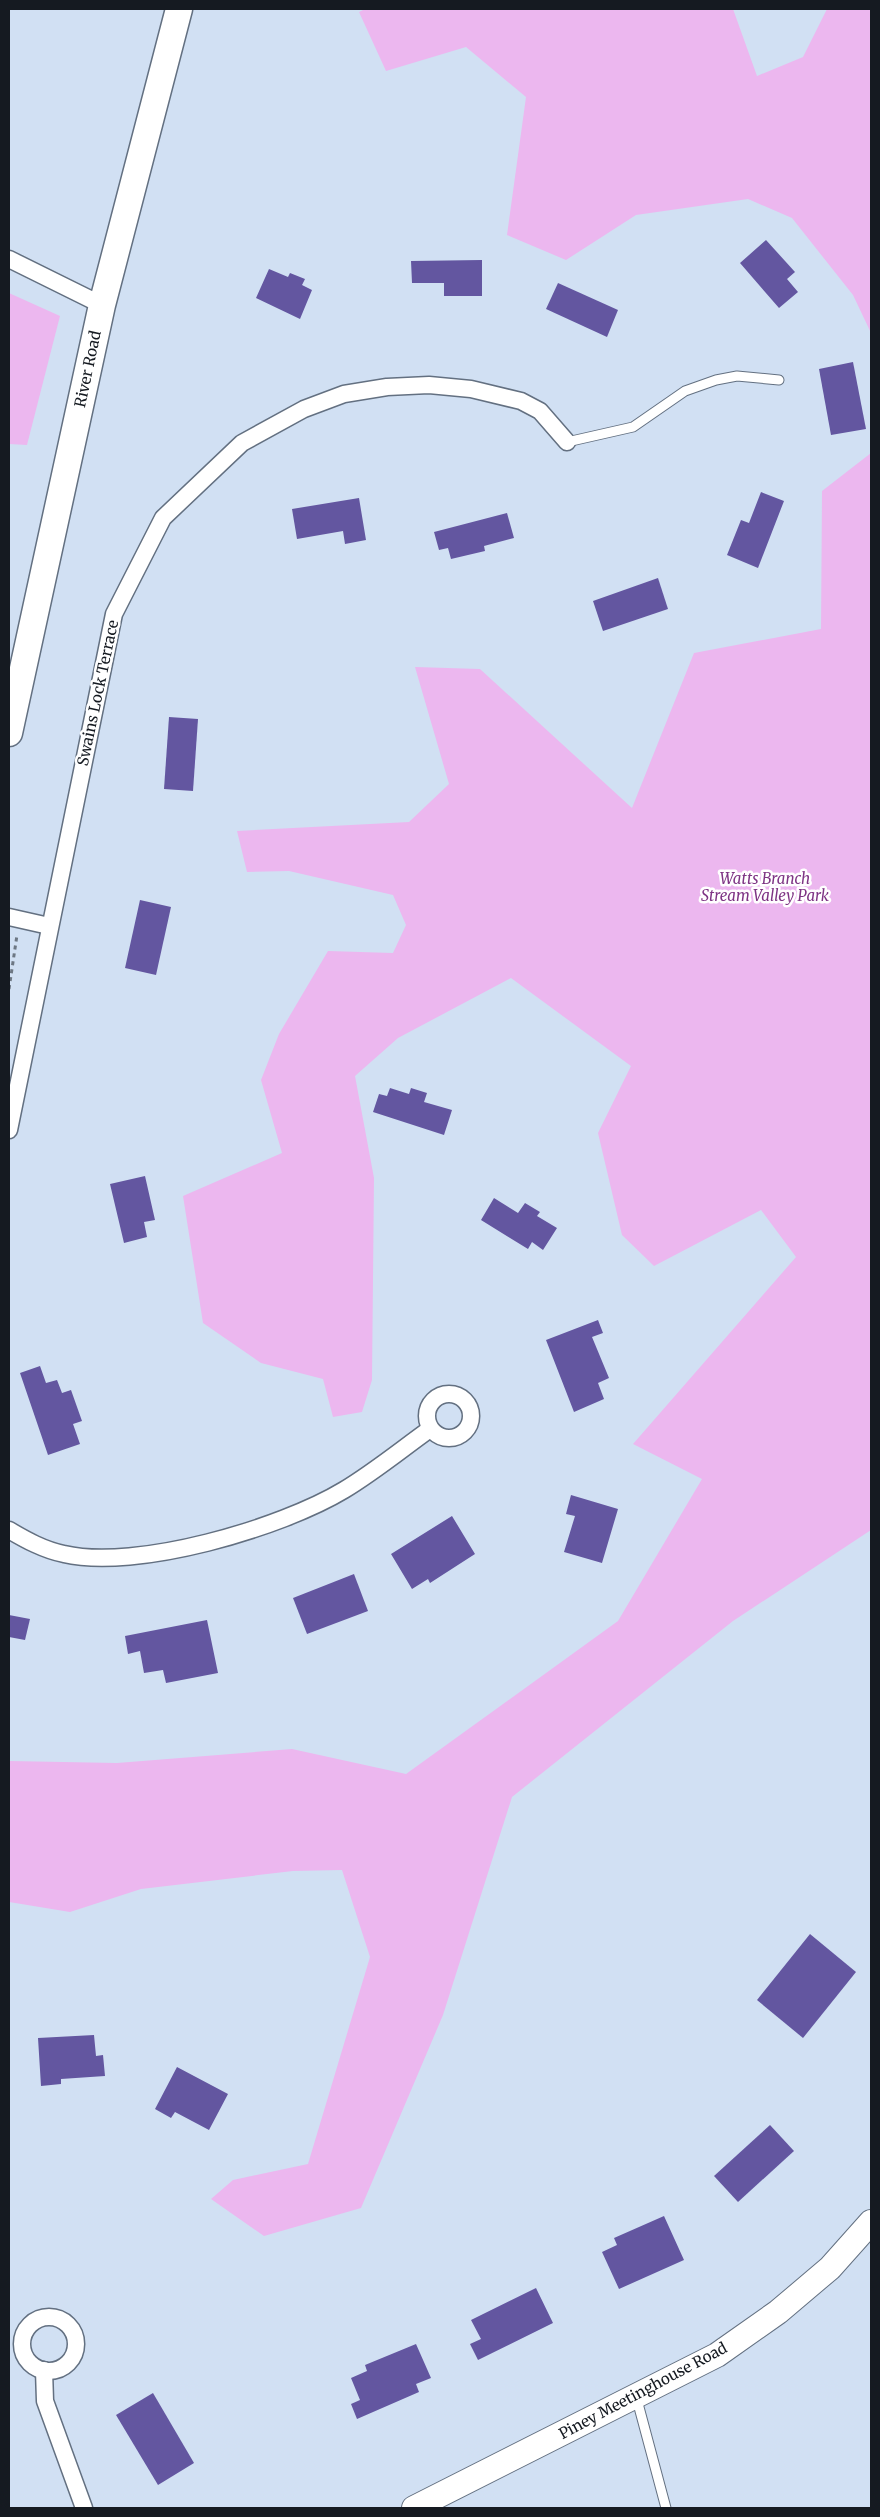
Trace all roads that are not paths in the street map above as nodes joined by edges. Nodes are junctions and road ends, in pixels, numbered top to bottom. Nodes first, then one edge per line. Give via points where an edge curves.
1 (179, 9) edge
2 (9, 259) edge
3 (102, 305) junction
4 (779, 380) dead end
5 (567, 442) joint
6 (9, 733) edge
7 (14, 919) edge
8 (49, 926) junction
9 (9, 1130) edge
10 (430, 1429) dead end
11 (9, 1530) edge
12 (871, 2222) edge
13 (44, 2370) dead end
14 (636, 2396) junction
15 (84, 2508) edge
16 (414, 2508) edge
17 (666, 2508) edge

1 - 3 main road, River Road
2 - 3 street
3 - 6 main road, River Road
4 - 5 lane via 737,376 716,380 686,391 633,427
5 - 8 street, Swains Lock Terrace via 540,411 521,401 471,389 429,385 344,394 304,409 242,443 163,518 114,614
7 - 8 street
8 - 9 street, Swains Lock Terrace
10 - 11 street via 343,1491 291,1515 210,1543 150,1554 97,1558 64,1554 32,1544
12 - 14 main road, Piney Meetinghouse Road via 830,2268 778,2312 717,2355
13 - 15 street via 44,2401
14 - 16 main road, Piney Meetinghouse Road
14 - 17 lane

